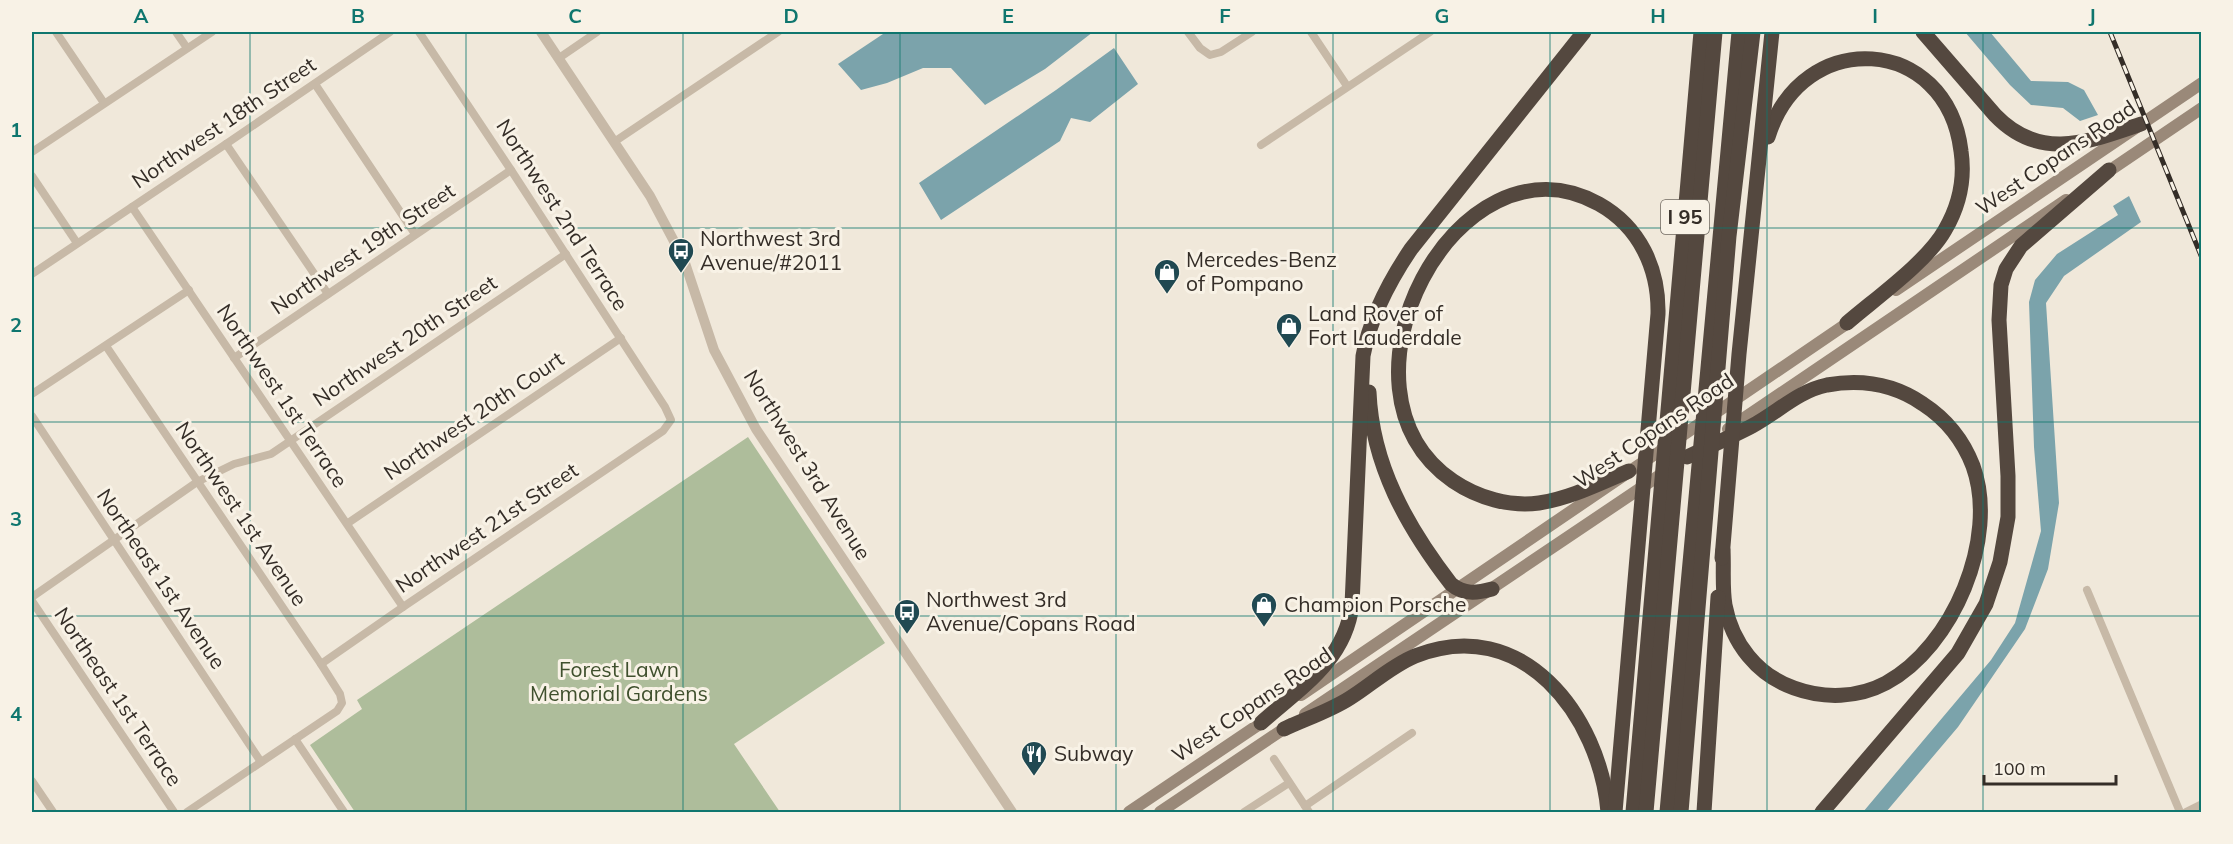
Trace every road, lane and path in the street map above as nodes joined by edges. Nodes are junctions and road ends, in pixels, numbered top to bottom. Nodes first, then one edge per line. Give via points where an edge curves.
1 (56, 32) edge
2 (176, 32) edge
3 (212, 32) edge
4 (390, 32) edge
5 (419, 32) edge
6 (541, 32) edge
7 (597, 32) edge
8 (778, 32) edge
9 (1188, 32) edge
10 (1252, 32) edge
11 (1311, 32) edge
12 (1430, 32) edge
13 (1584, 32) edge
14 (1701, 32) edge
15 (1715, 32) edge
16 (1739, 32) edge
17 (1753, 32) edge
18 (1772, 32) edge
19 (1923, 32) edge
20 (187, 48) junction
21 (559, 58) junction
22 (2202, 83) edge
23 (315, 84) junction
24 (1347, 86) junction
25 (104, 103) junction
26 (2202, 108) edge
27 (2141, 124) junction
28 (614, 142) junction
29 (226, 144) junction
30 (1261, 145) dead end
31 (32, 152) edge
32 (511, 170) junction
33 (2109, 170) junction
34 (1758, 172) junction
35 (32, 176) edge
36 (132, 207) junction
37 (415, 234) junction
38 (77, 243) junction
39 (566, 254) junction
40 (32, 274) edge
41 (189, 290) junction
42 (1387, 292) junction
43 (328, 294) junction
44 (1847, 323) junction
45 (621, 338) junction
46 (106, 346) junction
47 (234, 358) junction
48 (32, 394) edge
49 (32, 416) edge
50 (671, 420) joint
51 (289, 441) junction
52 (1687, 457) junction
53 (1629, 471) junction
54 (197, 482) junction
55 (348, 523) junction
56 (113, 541) junction
57 (1722, 550) junction
58 (1457, 589) junction
59 (1492, 589) junction
60 (2087, 590) dead end
61 (32, 599) edge
62 (402, 607) junction
63 (321, 664) junction
64 (1261, 723) junction
65 (1284, 729) junction
66 (1412, 733) dead end
67 (295, 739) junction
68 (1274, 759) dead end
69 (261, 762) junction
70 (32, 781) edge
71 (1289, 783) junction
72 (2202, 804) edge
73 (1307, 809) edge
74 (52, 813) edge
75 (174, 813) edge
76 (187, 813) edge
77 (344, 813) edge
78 (1012, 813) edge
79 (1129, 813) edge
80 (1160, 813) edge
81 (1244, 813) edge
82 (1608, 813) edge
83 (1615, 813) edge
84 (1633, 813) edge
85 (1646, 813) edge
86 (1667, 813) edge
87 (1680, 813) edge
88 (1704, 813) edge
89 (1822, 813) edge
90 (2180, 813) edge
91 (2186, 813) edge

1 - 25 street
2 - 20 street
3 - 20 street
4 - 23 street, Northwest 18th Street
5 - 32 street, Northwest 2nd Terrace
6 - 21 street, Northwest 3rd Avenue
7 - 21 street
8 - 28 street
9 - 10 street via 1210,55
11 - 24 street
12 - 24 street
13 - 42 highway via 1421,235
14 - 84 highway, I 95
15 - 85 highway
16 - 86 highway
17 - 87 highway, I 95 via 1730,236
18 - 34 highway
19 - 27 highway via 1995,115 2023,136 2067,145
20 - 25 street
21 - 28 street, Northwest 3rd Avenue
22 - 27 main road, West Copans Road
23 - 29 street, Northwest 18th Street
23 - 37 street
24 - 30 street
25 - 31 street
26 - 33 main road, West Copans Road
27 - 44 main road, West Copans Road
28 - 78 street, Northwest 3rd Avenue via 650,196 684,260 714,350 756,429
29 - 36 street, Northwest 18th Street
29 - 43 street
32 - 37 street, Northwest 19th Street
32 - 39 street, Northwest 2nd Terrace
33 - 52 main road, West Copans Road
33 - 89 highway via 2021,246 2001,285 1999,320 2008,518 2000,562 1986,604 1958,653
34 - 44 highway via 1773,121 1783,102 1804,79 1829,65 1865,58 1895,63 1920,76 1944,99 1958,133 1962,161 1953,216 1926,255
34 - 57 highway
35 - 38 street
36 - 38 street, Northwest 18th Street
36 - 41 street, Northwest 1st Terrace
37 - 43 street, Northwest 19th Street
38 - 40 street, Northwest 18th Street
39 - 45 street, Northwest 2nd Terrace
39 - 51 street, Northwest 20th Street
41 - 46 street
41 - 47 street, Northwest 1st Terrace
42 - 58 highway via 1369,371 1371,420 1378,453 1403,513
42 - 64 highway via 1370,328 1363,356 1349,623 1329,661
43 - 47 street, Northwest 19th Street
44 - 53 main road, West Copans Road
45 - 50 street, Northwest 2nd Terrace
45 - 55 street, Northwest 20th Court
46 - 48 street
46 - 54 street, Northwest 1st Avenue
47 - 51 street, Northwest 1st Terrace
49 - 56 street, Northeast 1st Avenue
50 - 62 street, Northwest 21st Street via 663,431
51 - 54 street, Northwest 20th Street via 271,454 234,464
51 - 55 street, Northwest 1st Terrace
52 - 57 highway via 1754,425 1805,392 1832,384 1860,382 1900,391 1929,408 1952,429 1973,466 1980,498 1980,523 1959,599 1917,659 1893,678 1868,690 1838,695 1808,693 1779,682 1759,668 1742,648 1729,620
52 - 59 main road, West Copans Road
53 - 58 main road, West Copans Road
53 - 83 highway via 1557,499 1514,503 1484,497 1439,470 1419,447 1405,419 1399,398 1398,369 1402,338 1414,300 1445,245 1468,220 1501,199 1549,190 1588,199 1613,213 1638,239 1654,274 1658,294
54 - 56 street, Northwest 20th Street
54 - 63 street, Northwest 1st Avenue
55 - 62 street, Northwest 1st Terrace
56 - 61 street, Northwest 20th Street
56 - 69 street, Northeast 1st Avenue
57 - 88 highway
58 - 59 highway via 1472,593
58 - 64 main road, West Copans Road
59 - 65 main road, West Copans Road
60 - 90 street
61 - 75 street, Northeast 1st Terrace
62 - 63 street, Northwest 21st Street
63 - 67 street, Northwest 1st Avenue via 342,703 337,711
64 - 79 main road, West Copans Road
65 - 80 main road, West Copans Road
65 - 82 highway via 1348,700 1414,656 1450,647 1499,652 1542,675 1569,704 1597,758
66 - 73 street
67 - 69 street
67 - 77 street
68 - 71 street
69 - 76 street
70 - 74 street
71 - 73 street
71 - 81 street
72 - 91 street

